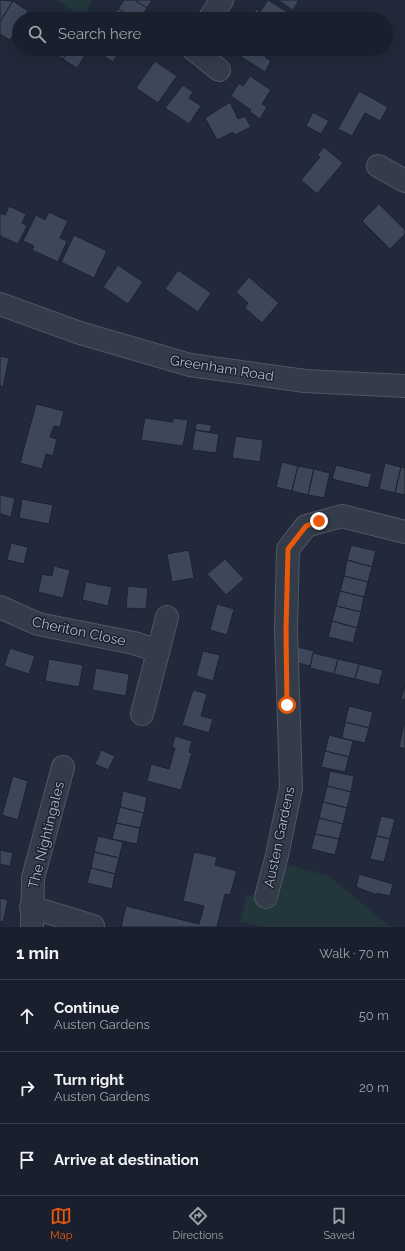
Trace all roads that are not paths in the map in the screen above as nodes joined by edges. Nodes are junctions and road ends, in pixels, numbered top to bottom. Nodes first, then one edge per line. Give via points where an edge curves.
1 (222, 0) edge
2 (214, 12) edge
3 (202, 56) edge
4 (219, 70) dead end
5 (378, 166) dead end
6 (405, 181) edge
7 (0, 304) edge
8 (405, 386) edge
9 (405, 532) edge
10 (0, 607) edge
11 (167, 616) dead end
12 (158, 651) junction
13 (142, 714) dead end
14 (63, 767) dead end
15 (266, 897) dead end
16 (31, 917) edge
17 (93, 926) edge

1 - 2 street
3 - 4 street
5 - 6 street
7 - 8 street, Greenham Road via 80,333 190,365 305,381
9 - 15 street, Austen Gardens via 342,516 306,526 288,549 286,630 291,788
10 - 12 street, Cheriton Close via 38,624 134,643
11 - 12 street
12 - 13 street
14 - 16 street, The Nightingales via 33,878
16 - 17 street

